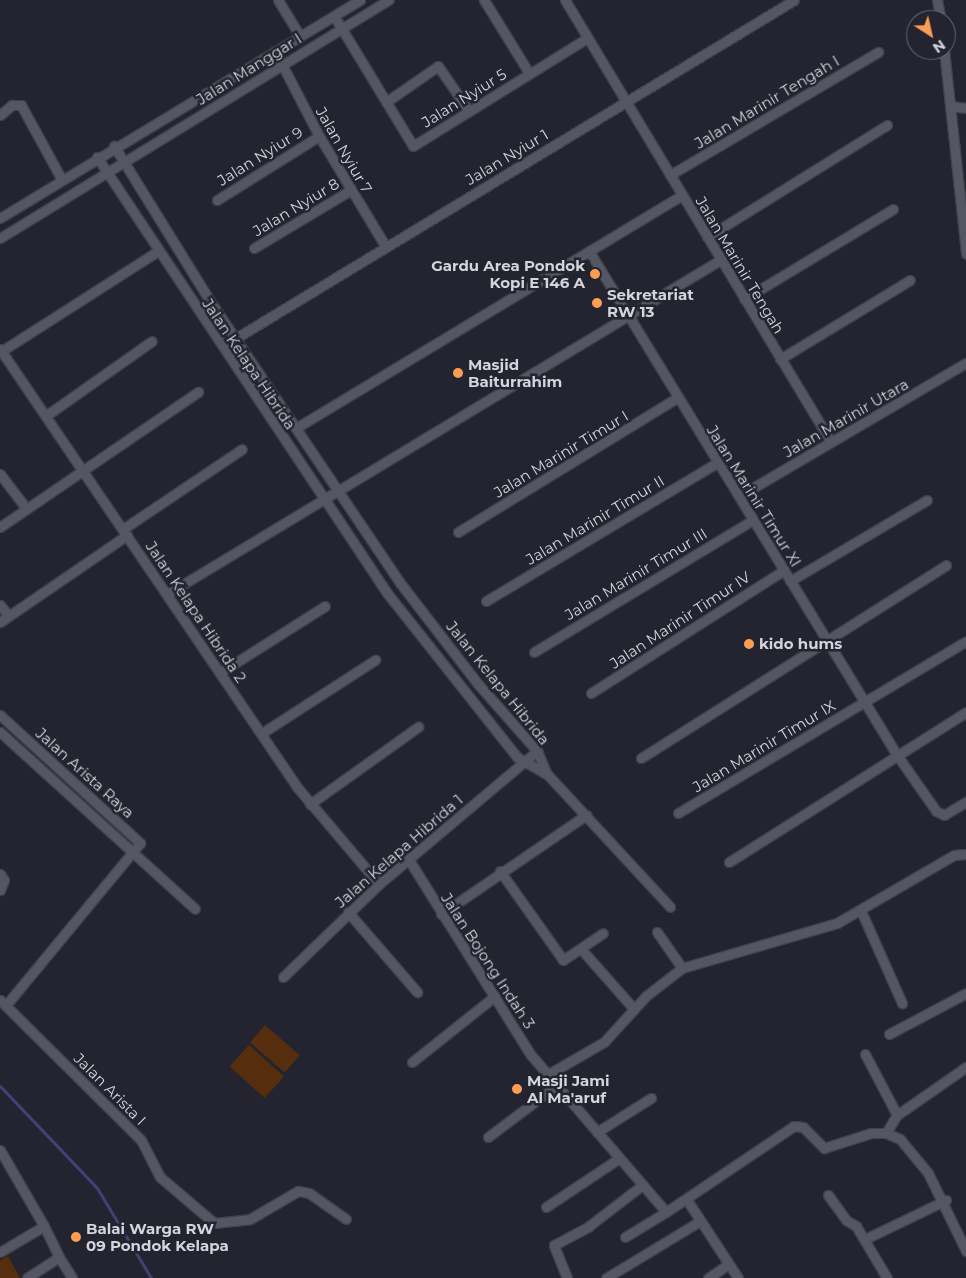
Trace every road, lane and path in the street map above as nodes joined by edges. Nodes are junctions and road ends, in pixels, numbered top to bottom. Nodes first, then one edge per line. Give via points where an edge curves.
1 (278, 0) edge
2 (360, 0) edge
3 (389, 0) edge
4 (484, 0) edge
5 (564, 0) edge
6 (794, 0) edge
7 (334, 16) junction
8 (342, 29) junction
9 (300, 36) junction
10 (587, 38) junction
11 (275, 51) junction
12 (878, 52) dead end
13 (945, 60) edge
14 (282, 65) junction
15 (529, 73) junction
16 (625, 101) junction
17 (386, 102) junction
18 (950, 106) junction
19 (966, 108) edge
20 (469, 111) junction
21 (0, 115) edge
22 (888, 126) dead end
23 (319, 136) junction
24 (114, 146) junction
25 (97, 157) junction
26 (124, 162) junction
27 (107, 173) junction
28 (670, 175) junction
29 (62, 180) junction
30 (351, 190) junction
31 (682, 195) junction
32 (217, 200) dead end
33 (893, 209) dead end
34 (0, 218) edge
35 (707, 237) junction
36 (0, 238) edge
37 (386, 247) junction
38 (254, 248) dead end
39 (158, 251) junction
40 (589, 251) junction
41 (966, 254) edge
42 (720, 260) junction
43 (910, 280) dead end
44 (744, 299) junction
45 (629, 317) junction
46 (236, 338) junction
47 (152, 341) dead end
48 (0, 351) edge
49 (780, 359) junction
50 (966, 363) edge
51 (198, 392) dead end
52 (678, 398) junction
53 (46, 415) junction
54 (296, 428) junction
55 (831, 442) junction
56 (242, 449) dead end
57 (718, 462) junction
58 (82, 470) junction
59 (0, 474) edge
60 (339, 490) junction
61 (739, 496) junction
62 (325, 500) junction
63 (927, 500) dead end
64 (26, 508) junction
65 (753, 520) junction
66 (0, 528) edge
67 (125, 532) junction
68 (458, 532) dead end
69 (946, 565) dead end
70 (784, 570) junction
71 (790, 581) junction
72 (167, 594) junction
73 (486, 601) dead end
74 (0, 604) edge
75 (325, 606) dead end
76 (9, 616) junction
77 (0, 622) edge
78 (825, 639) junction
79 (966, 641) edge
80 (534, 652) dead end
81 (375, 660) dead end
82 (221, 672) junction
83 (591, 693) dead end
84 (864, 702) junction
85 (966, 712) edge
86 (0, 715) edge
87 (418, 727) dead end
88 (0, 732) edge
89 (262, 733) junction
90 (537, 751) junction
91 (897, 754) junction
92 (641, 758) dead end
93 (523, 763) junction
94 (547, 774) junction
95 (966, 802) edge
96 (310, 804) junction
97 (678, 813) dead end
98 (586, 815) junction
99 (966, 854) edge
100 (134, 855) junction
101 (409, 860) junction
102 (729, 862) dead end
103 (500, 872) junction
104 (0, 874) edge
105 (378, 884) junction
106 (0, 890) edge
107 (670, 907) dead end
108 (195, 909) dead end
109 (861, 911) junction
110 (348, 912) junction
111 (440, 914) junction
112 (657, 932) dead end
113 (604, 933) dead end
114 (581, 949) junction
115 (682, 968) junction
116 (284, 977) dead end
117 (417, 992) dead end
118 (966, 993) edge
119 (495, 996) junction
120 (902, 1002) dead end
121 (3, 1003) edge
122 (634, 1009) junction
123 (889, 1034) dead end
124 (865, 1054) dead end
125 (412, 1062) dead end
126 (966, 1067) edge
127 (547, 1075) junction
128 (556, 1086) junction
129 (651, 1098) dead end
130 (897, 1116) junction
131 (597, 1132) junction
132 (886, 1133) junction
133 (488, 1137) dead end
134 (0, 1150) edge
135 (618, 1159) junction
136 (641, 1186) junction
137 (828, 1195) dead end
138 (687, 1200) junction
139 (946, 1200) junction
140 (546, 1207) dead end
141 (666, 1212) junction
142 (346, 1219) dead end
143 (700, 1221) junction
144 (44, 1226) junction
145 (625, 1237) dead end
146 (865, 1239) junction
147 (966, 1251) edge
148 (0, 1252) edge
149 (59, 1257) junction
150 (729, 1264) junction
151 (26, 1278) edge
152 (72, 1278) edge
153 (568, 1278) edge
154 (606, 1278) edge
155 (708, 1278) edge
156 (738, 1278) edge
157 (888, 1278) edge

1 - 9 street
2 - 7 street, Jalan Manggar I
3 - 8 street, Jalan Manggar I
4 - 15 street, Jalan Nyiur 5
5 - 10 street, Jalan Marinir Tengah
6 - 16 street, Jalan Nyiur 1
7 - 8 street
7 - 9 street, Jalan Manggar I
8 - 14 street, Jalan Manggar I
8 - 17 street
9 - 11 street, Jalan Manggar I
10 - 15 street, Jalan Nyiur 5
10 - 16 street, Jalan Marinir Tengah
11 - 14 street, Jalan Nyiur 7
11 - 24 street, Jalan Manggar I
12 - 28 street, Jalan Marinir Tengah I
13 - 18 street
14 - 23 street, Jalan Nyiur 7
14 - 26 street, Jalan Manggar I
15 - 20 street, Jalan Nyiur 5
16 - 28 street, Jalan Marinir Tengah
16 - 37 street, Jalan Nyiur 1
17 - 20 street, Jalan Nyiur 5 via 413,146
17 - 20 street via 438,66
18 - 19 street
18 - 41 street
21 - 29 street via 12,105 21,105
22 - 35 street
23 - 30 street, Jalan Nyiur 7
23 - 32 street, Jalan Nyiur 9
24 - 25 street, Jalan Manggar I
24 - 26 street, Jalan Kelapa Hibrida
25 - 27 street, Jalan Kelapa Hibrida
25 - 29 street, Jalan Manggar I
26 - 27 street, Jalan Manggar I
26 - 46 street, Jalan Kelapa Hibrida
27 - 36 street, Jalan Manggar I
27 - 39 street, Jalan Kelapa Hibrida
28 - 31 street, Jalan Marinir Tengah
29 - 34 street, Jalan Manggar I
30 - 37 street, Jalan Nyiur 7
30 - 38 street, Jalan Nyiur 8
31 - 35 street, Jalan Marinir Tengah
31 - 40 street
33 - 44 street
35 - 42 street, Jalan Marinir Tengah
37 - 46 street, Jalan Nyiur 1
39 - 48 street
39 - 62 street, Jalan Kelapa Hibrida
40 - 45 street, Jalan Marinir Timur XI
40 - 54 street
42 - 44 street, Jalan Marinir Tengah
42 - 45 street
43 - 49 street
44 - 49 street, Jalan Marinir Tengah
45 - 52 street, Jalan Marinir Timur XI
45 - 60 street
46 - 54 street, Jalan Kelapa Hibrida
47 - 53 street
48 - 53 street, Jalan Kelapa Hibrida 2
49 - 55 street, Jalan Marinir Tengah
50 - 55 street, Jalan Marinir Utara
51 - 58 street
52 - 57 street, Jalan Marinir Timur XI
52 - 68 street, Jalan Marinir Timur I
53 - 58 street, Jalan Kelapa Hibrida 2
54 - 60 street, Jalan Kelapa Hibrida
55 - 61 street, Jalan Marinir Utara
56 - 67 street
57 - 61 street, Jalan Marinir Timur XI
57 - 73 street, Jalan Marinir Timur II
58 - 64 street
58 - 67 street, Jalan Kelapa Hibrida 2
59 - 64 street
60 - 62 street
60 - 90 street, Jalan Kelapa Hibrida via 401,584 478,684
61 - 65 street, Jalan Marinir Timur XI
62 - 72 street
62 - 93 street, Jalan Kelapa Hibrida via 387,593 477,711
63 - 71 street
64 - 66 street
65 - 70 street, Jalan Marinir Timur XI
65 - 80 street, Jalan Marinir Timur III
67 - 72 street, Jalan Kelapa Hibrida 2
67 - 76 street
69 - 78 street
70 - 71 street, Jalan Marinir Timur XI
70 - 83 street, Jalan Marinir Timur IV
71 - 78 street, Jalan Marinir Timur XI
72 - 82 street, Jalan Kelapa Hibrida 2
74 - 76 street
75 - 82 street
76 - 77 street
78 - 84 street, Jalan Marinir Timur XI
78 - 92 street
79 - 84 street, Jalan Marinir Timur IX
81 - 89 street
82 - 89 street, Jalan Kelapa Hibrida 2
84 - 91 street, Jalan Marinir Timur XI
84 - 97 street, Jalan Marinir Timur IX
85 - 91 street
86 - 100 street, Jalan Arista Raya via 133,833 140,843
87 - 96 street
88 - 100 street, Jalan Arista Raya
89 - 96 street, Jalan Kelapa Hibrida 2
90 - 93 street, Jalan Kelapa Hibrida 1
90 - 94 street, Jalan Kelapa Hibrida
91 - 95 street, Jalan Marinir Timur XI via 936,811 944,816
91 - 102 street
93 - 94 street, Jalan Kelapa Hibrida
93 - 101 street, Jalan Kelapa Hibrida 1
94 - 98 street
96 - 105 street, Jalan Kelapa Hibrida 2
98 - 103 street
98 - 107 street
99 - 109 street via 954,855
100 - 108 street
100 - 121 street
101 - 105 street, Jalan Kelapa Hibrida 1
101 - 111 street, Jalan Bojong Indah 3
103 - 111 street
103 - 114 street via 561,958 567,960
104 - 106 street via 4,880
105 - 110 street, Jalan Kelapa Hibrida 1
109 - 115 street via 800,936
109 - 120 street
110 - 116 street, Jalan Kelapa Hibrida 1
110 - 117 street
111 - 119 street, Jalan Bojong Indah 3
112 - 115 street
113 - 114 street
114 - 122 street
115 - 122 street
118 - 123 street
119 - 125 street
119 - 127 street, Jalan Bojong Indah 3
121 - 142 street, Jalan Arista I via 141,1140 160,1177 214,1224 250,1219 298,1191 309,1193
122 - 127 street via 604,1042
124 - 130 street
126 - 130 street
127 - 128 street, Jalan Bojong Indah 3
128 - 131 street, Jalan Bojong Indah 3
128 - 133 street
129 - 131 street
130 - 132 street
131 - 135 street, Jalan Bojong Indah 3
132 - 138 street via 871,1133 824,1148 803,1127 794,1126 716,1176
132 - 139 street via 907,1146
134 - 144 street
135 - 136 street, Jalan Bojong Indah 3
135 - 140 street
136 - 141 street, Jalan Bojong Indah 3
136 - 153 street via 555,1248
137 - 146 street
138 - 141 street
138 - 143 street
139 - 146 street
139 - 147 street
141 - 145 street
143 - 150 street
143 - 154 street
144 - 148 street
144 - 149 street
146 - 157 street
149 - 151 street
149 - 152 street
150 - 155 street
150 - 156 street

